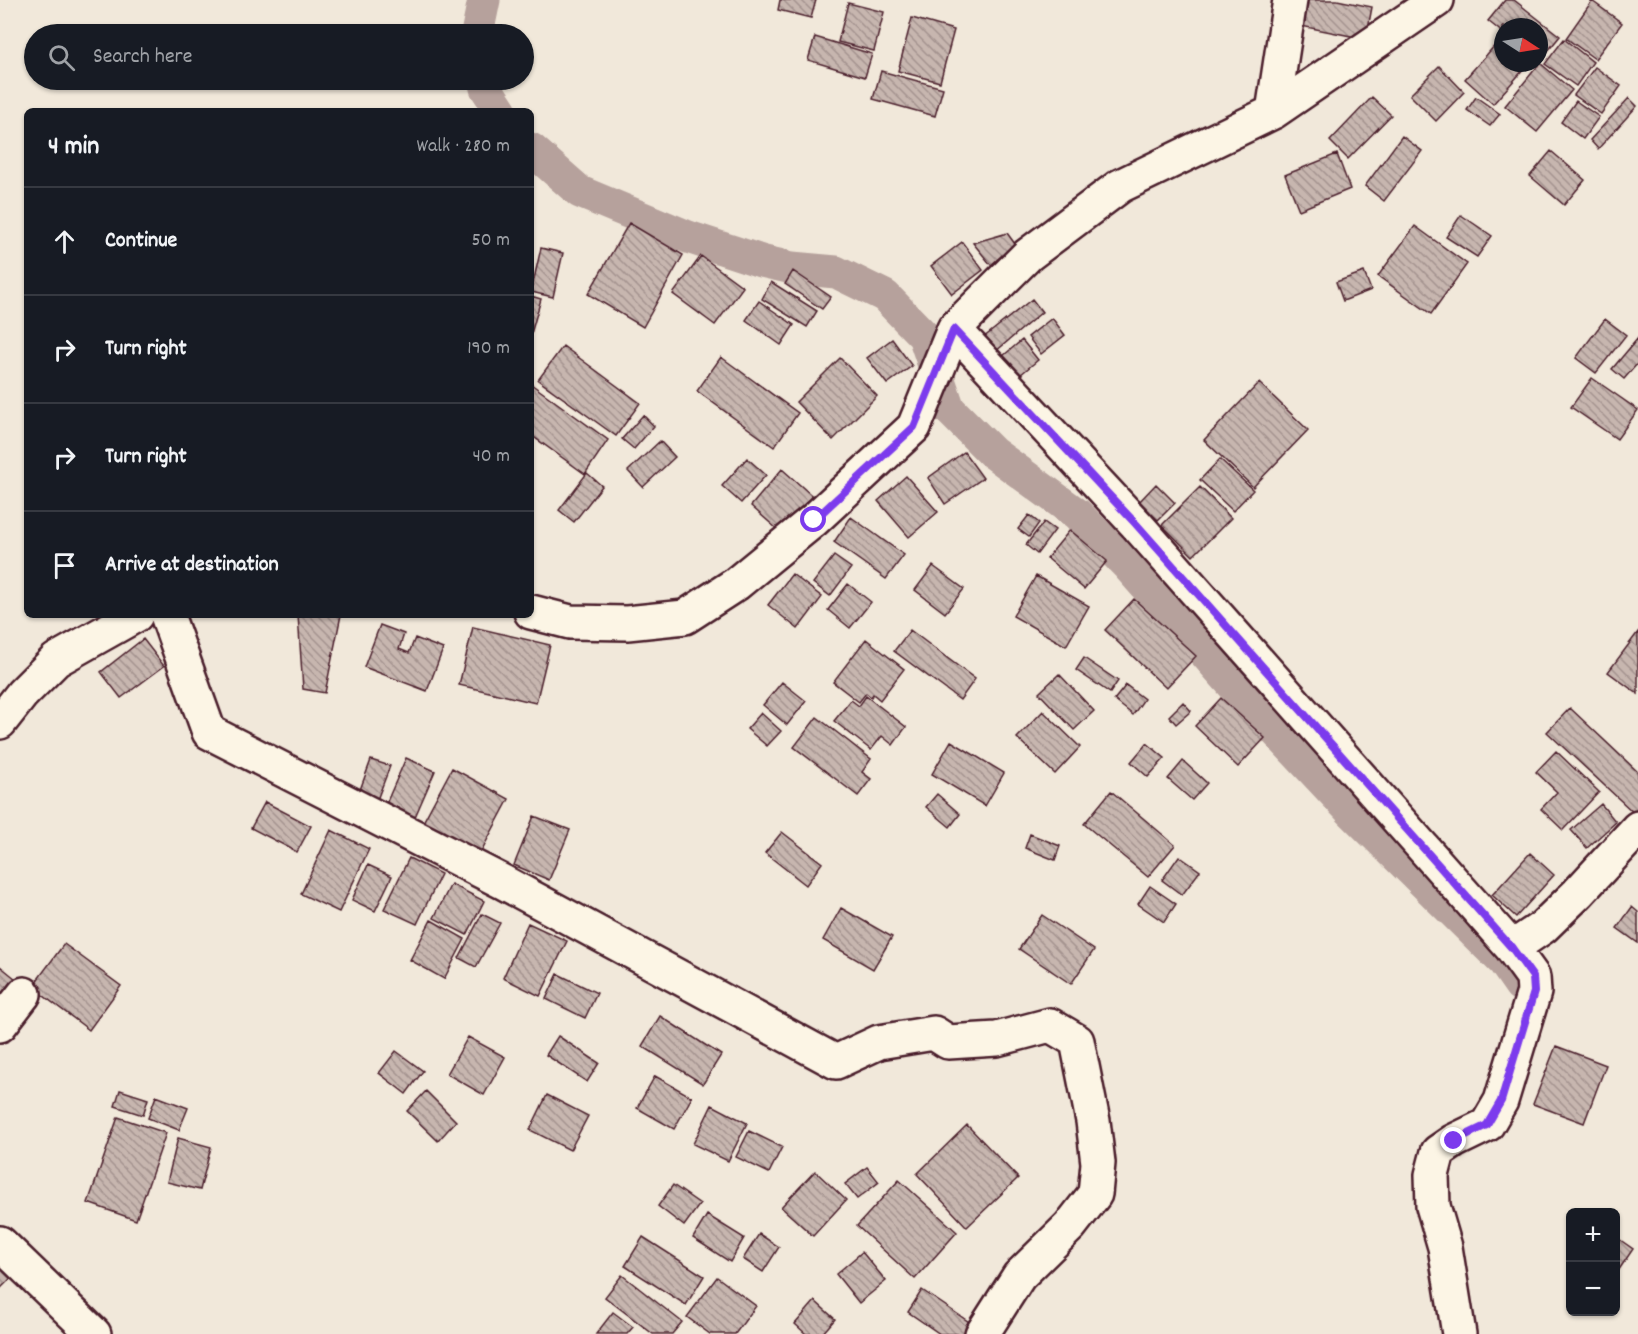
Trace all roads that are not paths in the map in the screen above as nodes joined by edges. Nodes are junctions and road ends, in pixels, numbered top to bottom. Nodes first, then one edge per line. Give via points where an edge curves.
1 (1290, 0) edge
2 (1437, 0) edge
3 (1273, 112) junction
4 (951, 337) junction
5 (534, 613) edge
6 (131, 618) edge
7 (168, 618) edge
8 (0, 722) edge
9 (1638, 828) edge
10 (1512, 948) junction
11 (24, 994) dead end
12 (0, 1025) edge
13 (0, 1243) edge
14 (94, 1334) edge
15 (982, 1334) edge
16 (1459, 1334) edge

1 - 3 street
2 - 3 street
3 - 4 street via 1120,186 1028,255
4 - 5 street via 914,427 814,520 736,584 685,617 627,623 570,622
4 - 10 street via 1136,524
6 - 8 street via 56,660
7 - 15 street via 209,732 503,882 836,1062 879,1042 934,1034 948,1042 997,1039 1050,1025 1077,1041 1098,1163 1095,1194 1070,1226 1019,1276
9 - 10 street via 1543,927
10 - 16 street via 1533,977 1534,992 1501,1101 1487,1125 1438,1152 1432,1175 1433,1206 1445,1247
11 - 12 street
13 - 14 street

